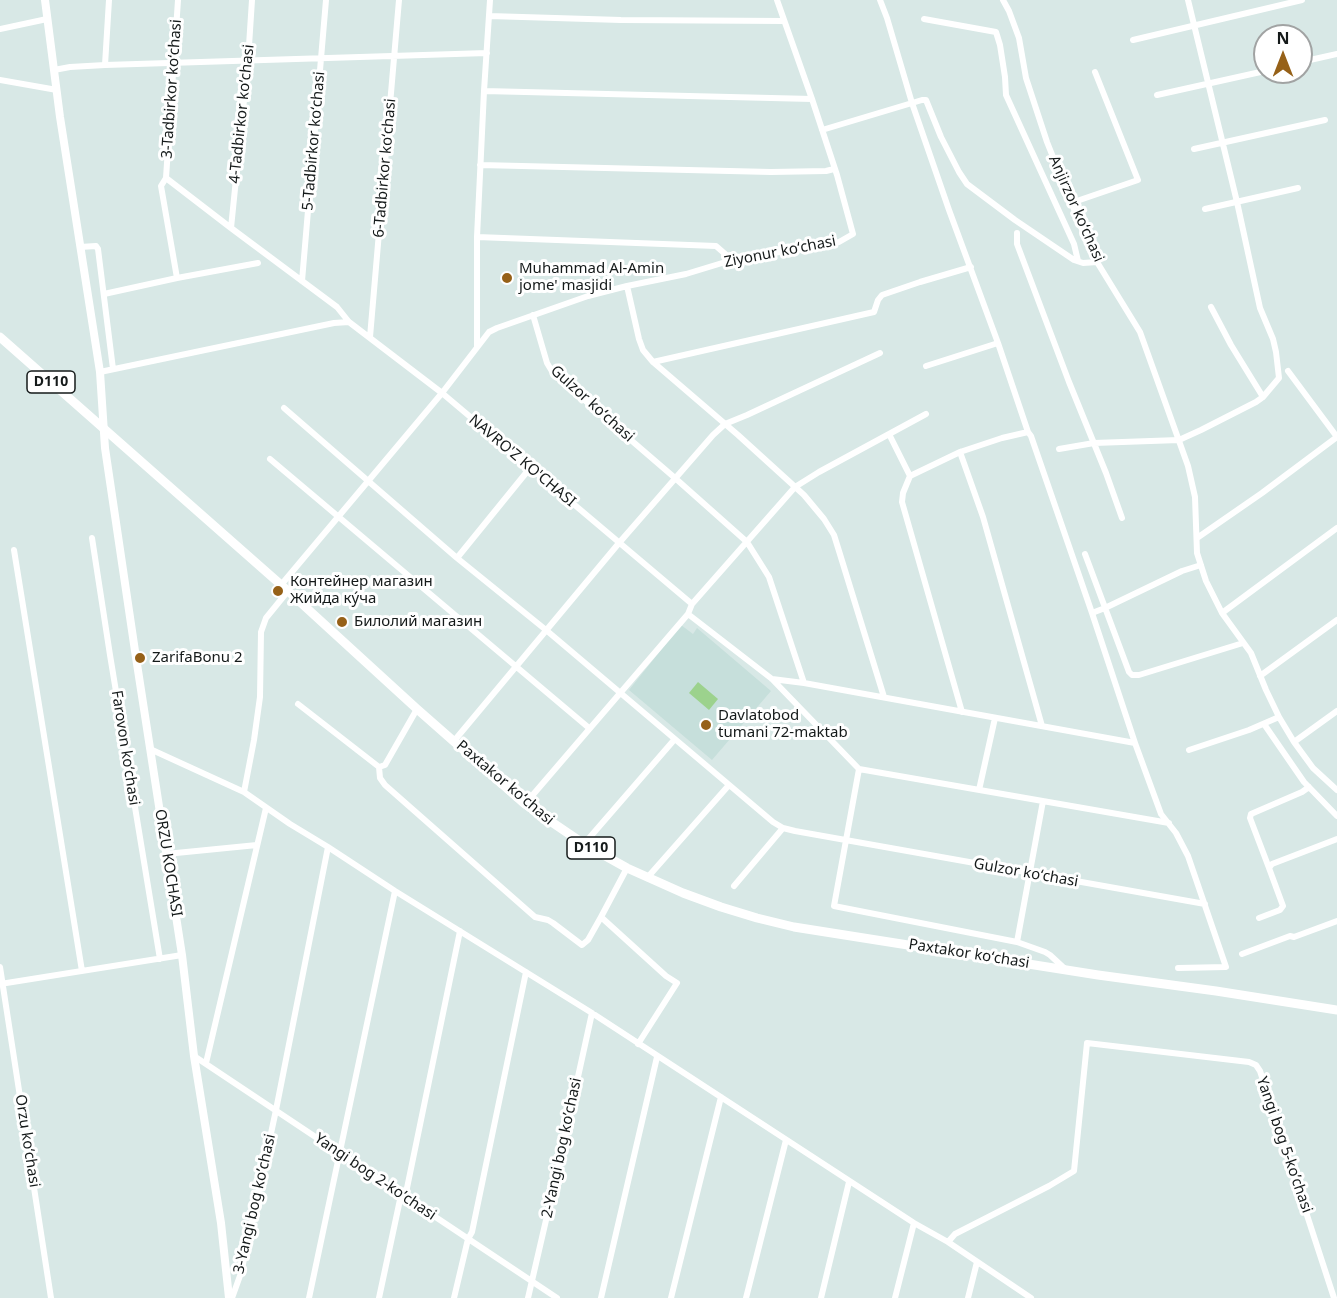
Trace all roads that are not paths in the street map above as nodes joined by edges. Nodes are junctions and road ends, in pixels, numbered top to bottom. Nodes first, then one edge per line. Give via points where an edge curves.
1 (45, 0) edge
2 (109, 0) edge
3 (178, 0) edge
4 (252, 0) edge
5 (326, 0) edge
6 (399, 0) edge
7 (490, 0) edge
8 (777, 0) edge
9 (880, 0) edge
10 (1003, 0) edge
11 (1188, 0) edge
12 (1302, 0) edge
13 (489, 15) junction
14 (47, 19) junction
15 (924, 19) dead end
16 (784, 21) junction
17 (1194, 25) junction
18 (0, 29) edge
19 (1134, 40) dead end
20 (487, 53) junction
21 (1337, 54) edge
22 (395, 56) junction
23 (321, 59) junction
24 (1313, 59) edge
25 (248, 61) junction
26 (174, 63) junction
27 (105, 65) junction
28 (54, 70) junction
29 (1095, 72) dead end
30 (1253, 74) edge
31 (0, 80) edge
32 (1209, 84) junction
33 (57, 90) junction
34 (484, 91) junction
35 (1157, 95) dead end
36 (812, 99) junction
37 (912, 103) junction
38 (1325, 120) dead end
39 (822, 130) junction
40 (1222, 142) junction
41 (1194, 149) dead end
42 (480, 165) junction
43 (834, 169) junction
44 (166, 178) junction
45 (1298, 188) dead end
46 (1236, 202) junction
47 (1071, 203) junction
48 (1205, 209) dead end
49 (231, 228) junction
50 (1017, 233) dead end
51 (477, 237) junction
52 (84, 247) junction
53 (732, 260) junction
54 (1078, 261) junction
55 (1097, 262) junction
56 (258, 263) dead end
57 (971, 267) junction
58 (177, 278) junction
59 (302, 281) junction
60 (627, 285) junction
61 (104, 294) junction
62 (1211, 307) dead end
63 (533, 315) junction
64 (348, 322) junction
65 (0, 337) edge
66 (370, 337) junction
67 (998, 343) junction
68 (477, 347) junction
69 (880, 353) dead end
70 (653, 362) junction
71 (926, 366) dead end
72 (113, 369) junction
73 (1288, 371) dead end
74 (100, 372) junction
75 (442, 393) junction
76 (1263, 397) junction
77 (284, 408) dead end
78 (926, 414) dead end
79 (725, 424) junction
80 (103, 428) junction
81 (1028, 432) junction
82 (889, 434) junction
83 (1179, 440) junction
84 (1094, 443) junction
85 (1059, 449) dead end
86 (960, 452) junction
87 (270, 459) dead end
88 (530, 468) junction
89 (910, 476) junction
90 (675, 478) junction
91 (368, 480) junction
92 (795, 487) junction
93 (338, 516) junction
94 (1122, 518) dead end
95 (1337, 528) edge
96 (92, 538) dead end
97 (1197, 538) junction
98 (747, 542) junction
99 (619, 543) junction
100 (14, 550) dead end
101 (1086, 554) dead end
102 (457, 558) junction
103 (1201, 565) junction
104 (285, 588) junction
105 (693, 604) junction
106 (1105, 608) junction
107 (1092, 613) junction
108 (1222, 613) junction
109 (688, 614) junction
110 (1337, 620) edge
111 (546, 630) junction
112 (1243, 643) junction
113 (516, 667) junction
114 (1260, 676) junction
115 (772, 679) junction
116 (804, 683) junction
117 (620, 694) junction
118 (884, 698) junction
119 (298, 704) dead end
120 (417, 709) junction
121 (1337, 711) edge
122 (962, 712) junction
123 (1279, 717) junction
124 (994, 718) junction
125 (1264, 724) junction
126 (1042, 726) junction
127 (589, 728) junction
128 (674, 740) junction
129 (454, 741) junction
130 (1294, 742) junction
131 (1135, 743) junction
132 (150, 748) junction
133 (1189, 750) dead end
134 (379, 767) junction
135 (859, 769) junction
136 (729, 785) junction
137 (1309, 787) junction
138 (979, 790) junction
139 (1337, 790) edge
140 (244, 792) junction
141 (1043, 801) junction
142 (525, 804) junction
143 (266, 808) junction
144 (1337, 816) edge
145 (1169, 823) junction
146 (783, 828) junction
147 (1337, 839) edge
148 (846, 840) junction
149 (584, 844) junction
150 (257, 845) junction
151 (328, 846) junction
152 (166, 854) junction
153 (627, 868) junction
154 (1269, 868) junction
155 (1029, 873) junction
156 (647, 878) junction
157 (734, 886) dead end
158 (395, 891) junction
159 (1205, 904) junction
160 (601, 916) junction
161 (1259, 918) dead end
162 (1337, 921) edge
163 (460, 931) junction
164 (1017, 942) junction
165 (1242, 954) dead end
166 (182, 955) junction
167 (160, 959) junction
168 (0, 967) edge
169 (1178, 968) dead end
170 (1064, 969) junction
171 (82, 971) junction
172 (526, 972) junction
173 (1, 984) edge
174 (1337, 1010) edge
175 (592, 1013) junction
176 (638, 1044) junction
177 (194, 1056) junction
178 (657, 1057) junction
179 (206, 1063) junction
180 (721, 1097) junction
181 (276, 1110) junction
182 (786, 1140) junction
183 (340, 1154) junction
184 (849, 1182) junction
185 (401, 1195) junction
186 (914, 1223) junction
187 (468, 1239) junction
188 (948, 1242) junction
189 (977, 1262) junction
190 (532, 1282) junction
191 (51, 1298) edge
192 (230, 1298) edge
193 (309, 1298) edge
194 (379, 1298) edge
195 (454, 1298) edge
196 (528, 1298) edge
197 (557, 1298) edge
198 (601, 1298) edge
199 (671, 1298) edge
200 (746, 1298) edge
201 (821, 1298) edge
202 (895, 1298) edge
203 (968, 1298) edge
204 (1031, 1298) edge
205 (1334, 1298) edge

1 - 14 main road, ORZU KOCHASI
2 - 27 street
3 - 26 street, 3-Tadbirkor koʻchasi
4 - 25 street, 4-Tadbirkor koʻchasi
5 - 23 street, 5-Tadbirkor koʻchasi
6 - 22 street, 6-Tadbirkor koʻchasi
7 - 13 street
8 - 16 street, Ziyonur koʻchasi
9 - 37 street
10 - 47 street, Anjirzor koʻchasi via 1019,38 1034,107
11 - 17 street
12 - 17 street
13 - 16 street
13 - 20 street
14 - 18 street
14 - 28 main road, ORZU KOCHASI
15 - 54 street via 996,33 1006,95 1074,244
16 - 36 street, Ziyonur koʻchasi
17 - 19 street
17 - 32 street
20 - 22 street
20 - 34 street
21 - 24 street
22 - 23 street
22 - 66 street, 6-Tadbirkor koʻchasi
23 - 25 street
23 - 59 street, 5-Tadbirkor koʻchasi
25 - 26 street
25 - 49 street, 4-Tadbirkor koʻchasi
26 - 27 street
26 - 44 street, 3-Tadbirkor koʻchasi
27 - 28 street
28 - 33 main road, ORZU KOCHASI
29 - 47 street via 1138,180
30 - 32 street
31 - 33 street
32 - 35 street
32 - 40 street
33 - 52 main road, ORZU KOCHASI
34 - 36 street
34 - 42 street
36 - 39 street, Ziyonur koʻchasi
37 - 39 street
37 - 54 street via 926,100 967,184
37 - 57 street
38 - 40 street
39 - 43 street, Ziyonur koʻchasi
40 - 41 street
40 - 46 street
42 - 43 street via 771,172
42 - 51 street
43 - 53 street, Ziyonur koʻchasi via 853,234 839,242
44 - 49 street, NAVRO'Z KO'CHASI
44 - 58 street, 3-Tadbirkor koʻchasi via 161,186
45 - 46 street
46 - 48 street
46 - 76 street via 1279,373 1277,382
47 - 55 street, Anjirzor koʻchasi
49 - 59 street, NAVRO'Z KO'CHASI
50 - 84 street via 1017,244
51 - 53 street via 716,246
51 - 68 street
52 - 61 street via 98,249
52 - 74 main road, ORZU KOCHASI
53 - 60 street, Ziyonur koʻchasi
54 - 55 street
55 - 83 street, Anjirzor koʻchasi via 1140,332
56 - 58 street
57 - 67 street
57 - 70 street via 882,295 874,312
58 - 61 street
59 - 64 street, NAVRO'Z KO'CHASI via 337,307
60 - 63 street, Ziyonur koʻchasi
60 - 70 street via 639,339
61 - 72 street
62 - 76 street
63 - 68 street, Ziyonur koʻchasi via 489,332
63 - 90 street, Gulzor koʻchasi via 553,373
64 - 66 street, NAVRO'Z KO'CHASI
64 - 72 street
65 - 80 main road, D110
66 - 75 street, NAVRO'Z KO'CHASI
67 - 71 street
67 - 81 street
68 - 75 street, Ziyonur koʻchasi
69 - 79 street
70 - 79 street
72 - 74 street
73 - 97 street via 1336,437
74 - 80 main road, ORZU KOCHASI
75 - 88 street, NAVRO'Z KO'CHASI
75 - 91 street, Ziyonur koʻchasi
76 - 83 street
77 - 91 street
78 - 82 street
79 - 90 street
79 - 92 street
80 - 104 main road, Paxtakor koʻchasi / D110
80 - 132 main road, ORZU KOCHASI
81 - 86 street
81 - 107 street
82 - 89 street
82 - 92 street
83 - 84 street
83 - 97 street, Anjirzor koʻchasi via 1196,497
84 - 85 street
84 - 94 street
86 - 89 street
86 - 126 street via 983,517
87 - 93 street
88 - 99 street, NAVRO'Z KO'CHASI
88 - 102 street
89 - 122 street via 902,502
90 - 98 street, Gulzor koʻchasi
90 - 99 street
91 - 93 street, Ziyonur koʻchasi
91 - 102 street
92 - 98 street
92 - 118 street via 834,535
93 - 104 street, Ziyonur koʻchasi
93 - 113 street
95 - 108 street
96 - 167 street, Farovon koʻchasi
97 - 103 street, Anjirzor koʻchasi
98 - 105 street
98 - 116 street, Gulzor koʻchasi via 770,577
99 - 105 street, NAVRO'Z KO'CHASI
99 - 111 street
100 - 171 street
101 - 106 street
102 - 111 street
103 - 106 street
103 - 108 street, Anjirzor koʻchasi
104 - 120 main road, Paxtakor koʻchasi / D110
104 - 140 street, Ziyonur koʻchasi via 261,632 260,697
105 - 109 street
106 - 107 street
106 - 112 street via 1132,675
107 - 131 street
108 - 112 street, Anjirzor koʻchasi
109 - 115 street
109 - 117 street
110 - 114 street
111 - 113 street
111 - 117 street
112 - 114 street, Anjirzor koʻchasi
113 - 127 street
113 - 129 street
114 - 123 street, Anjirzor koʻchasi
115 - 116 street
115 - 135 street
116 - 118 street
117 - 127 street
117 - 128 street
118 - 122 street
119 - 134 street
120 - 129 main road, Paxtakor koʻchasi / D110
120 - 134 street via 385,765
121 - 130 street
122 - 124 street
123 - 125 street
123 - 130 street, Anjirzor koʻchasi
124 - 126 street
124 - 138 street
125 - 133 street
125 - 137 street
126 - 131 street
127 - 142 street
128 - 136 street
128 - 149 street
129 - 142 main road, Paxtakor koʻchasi / D110
130 - 139 street, Anjirzor koʻchasi via 1313,768
131 - 145 street via 1161,814
132 - 140 street
132 - 152 main road, ORZU KOCHASI
134 - 160 street via 385,785 535,917 553,922 582,945
135 - 138 street
135 - 148 street
136 - 146 street
136 - 156 street
137 - 144 street
137 - 154 street via 1251,814
138 - 141 street
140 - 143 street
141 - 145 street
141 - 155 street
142 - 149 main road, Paxtakor koʻchasi / D110
143 - 150 street
143 - 151 street
145 - 159 street via 1188,856
146 - 148 street, Gulzor koʻchasi
146 - 157 street
147 - 154 street
148 - 155 street, Gulzor koʻchasi
148 - 164 street via 834,906
149 - 153 main road, Paxtakor koʻchasi / D110
150 - 152 street
150 - 179 street
151 - 158 street
151 - 181 street
152 - 166 main road, ORZU KOCHASI
153 - 156 main road, Paxtakor koʻchasi / D110
153 - 160 street
154 - 161 street via 1283,906
155 - 159 street, Gulzor koʻchasi
155 - 164 street
156 - 170 main road, Paxtakor koʻchasi / D110 via 721,907 794,927
158 - 163 street
158 - 183 street
159 - 169 street via 1226,967
160 - 176 street via 677,983
162 - 165 street
163 - 172 street
163 - 185 street via 406,1188
164 - 170 street via 1045,952
166 - 167 street
166 - 177 main road, ORZU KOCHASI
167 - 171 street
168 - 173 street
170 - 174 main road, Paxtakor koʻchasi / D110
171 - 173 street
172 - 175 street
172 - 187 street
173 - 191 street, Orzu koʻchasi
175 - 176 street
175 - 190 street, 2-Yangi bog koʼchasi
176 - 178 street
177 - 179 street, Yangi bog 2-koʼchasi
177 - 192 main road, ORZU KOCHASI
178 - 180 street
178 - 198 street
179 - 181 street, Yangi bog 2-koʼchasi
180 - 182 street
180 - 199 street
181 - 183 street, Yangi bog 2-koʼchasi
181 - 192 street, 3-Yangi bog koʼchasi via 241,1273
182 - 184 street
182 - 200 street
183 - 185 street, Yangi bog 2-koʼchasi
183 - 193 street
184 - 186 street
184 - 201 street
185 - 187 street, Yangi bog 2-koʼchasi
185 - 194 street
186 - 188 street
186 - 202 street
187 - 190 street, Yangi bog 2-koʼchasi
187 - 195 street
188 - 189 street
188 - 205 street, Yangi bog 5-koʼchasi via 955,1234 1074,1171 1087,1043 1249,1062 1260,1071
189 - 203 street
189 - 204 street
190 - 196 street
190 - 197 street, Yangi bog 2-koʼchasi

